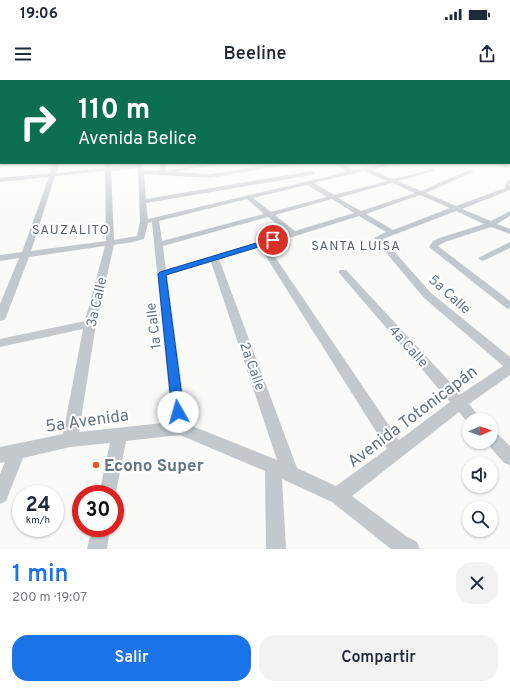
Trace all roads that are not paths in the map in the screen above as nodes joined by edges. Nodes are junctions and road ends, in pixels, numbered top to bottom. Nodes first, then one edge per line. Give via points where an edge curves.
1 (51, 180) edge
2 (108, 180) edge
3 (142, 180) edge
4 (226, 180) edge
5 (267, 180) edge
6 (321, 180) edge
7 (390, 180) joint
8 (454, 180) edge
9 (510, 182) edge
10 (309, 183) junction
11 (233, 185) junction
12 (422, 193) junction
13 (332, 197) junction
14 (249, 198) junction
15 (143, 201) junction
16 (457, 208) junction
17 (510, 213) edge
18 (270, 214) junction
19 (360, 214) junction
20 (150, 222) junction
21 (491, 224) junction
22 (391, 232) junction
23 (510, 232) edge
24 (294, 234) junction
25 (110, 243) junction
26 (262, 244) junction
27 (158, 245) junction
28 (510, 245) edge
29 (24, 255) junction
30 (0, 258) edge
31 (214, 258) junction
32 (482, 258) dead end
33 (343, 272) dead end
34 (162, 274) junction
35 (510, 306) edge
36 (0, 316) edge
37 (90, 324) junction
38 (0, 343) edge
39 (510, 364) edge
40 (510, 368) edge
41 (459, 403) junction
42 (468, 413) edge
43 (180, 428) junction
44 (120, 434) junction
45 (70, 440) junction
46 (498, 444) edge
47 (396, 449) junction
48 (18, 451) junction
49 (0, 454) edge
50 (510, 457) edge
51 (273, 466) junction
52 (291, 475) junction
53 (110, 485) edge
54 (0, 495) edge
55 (338, 496) junction
56 (99, 537) edge
57 (403, 547) edge
58 (97, 549) edge
59 (276, 549) edge

1 - 29 street
2 - 25 street, 3a Calle
3 - 15 street, 1a Calle
4 - 11 street
5 - 11 street
6 - 10 street
7 - 12 street
7 - 13 street
8 - 12 street
9 - 16 street via 508,189
10 - 13 street
10 - 14 street
11 - 15 street
12 - 16 street
12 - 19 street
13 - 18 street
13 - 19 street
14 - 18 street
14 - 20 street
15 - 20 street, 1a Calle
16 - 21 street
16 - 22 street
17 - 21 street
18 - 24 street
18 - 27 street
19 - 22 street
19 - 24 street
20 - 25 street, 1a Calle via 141,237
20 - 27 street, 1a Calle
21 - 23 street
21 - 35 street via 442,240 433,247
22 - 39 street, 5a Calle via 378,238 427,295
24 - 26 street
25 - 29 street
25 - 37 street, 3a Calle
26 - 31 street
26 - 47 street
27 - 34 street, 1a Calle
28 - 32 street
29 - 30 street
29 - 36 street
31 - 34 street
31 - 52 street, 2a Calle
33 - 41 street, 4a Calle
34 - 43 street, 1a Calle
37 - 38 street
37 - 45 street, 3a Calle
40 - 41 street, Avenida Totonicapán
41 - 42 street, 4a Calle
41 - 47 street, Avenida Totonicapán
43 - 44 street, 5a Avenida
43 - 51 street
44 - 45 street, 5a Avenida
44 - 53 street
45 - 48 street, 5a Avenida
46 - 50 street
47 - 55 street, Avenida Totonicapán
48 - 49 street, 5a Avenida
48 - 54 street
51 - 52 street
51 - 59 street
52 - 55 street
55 - 57 street
56 - 58 street

